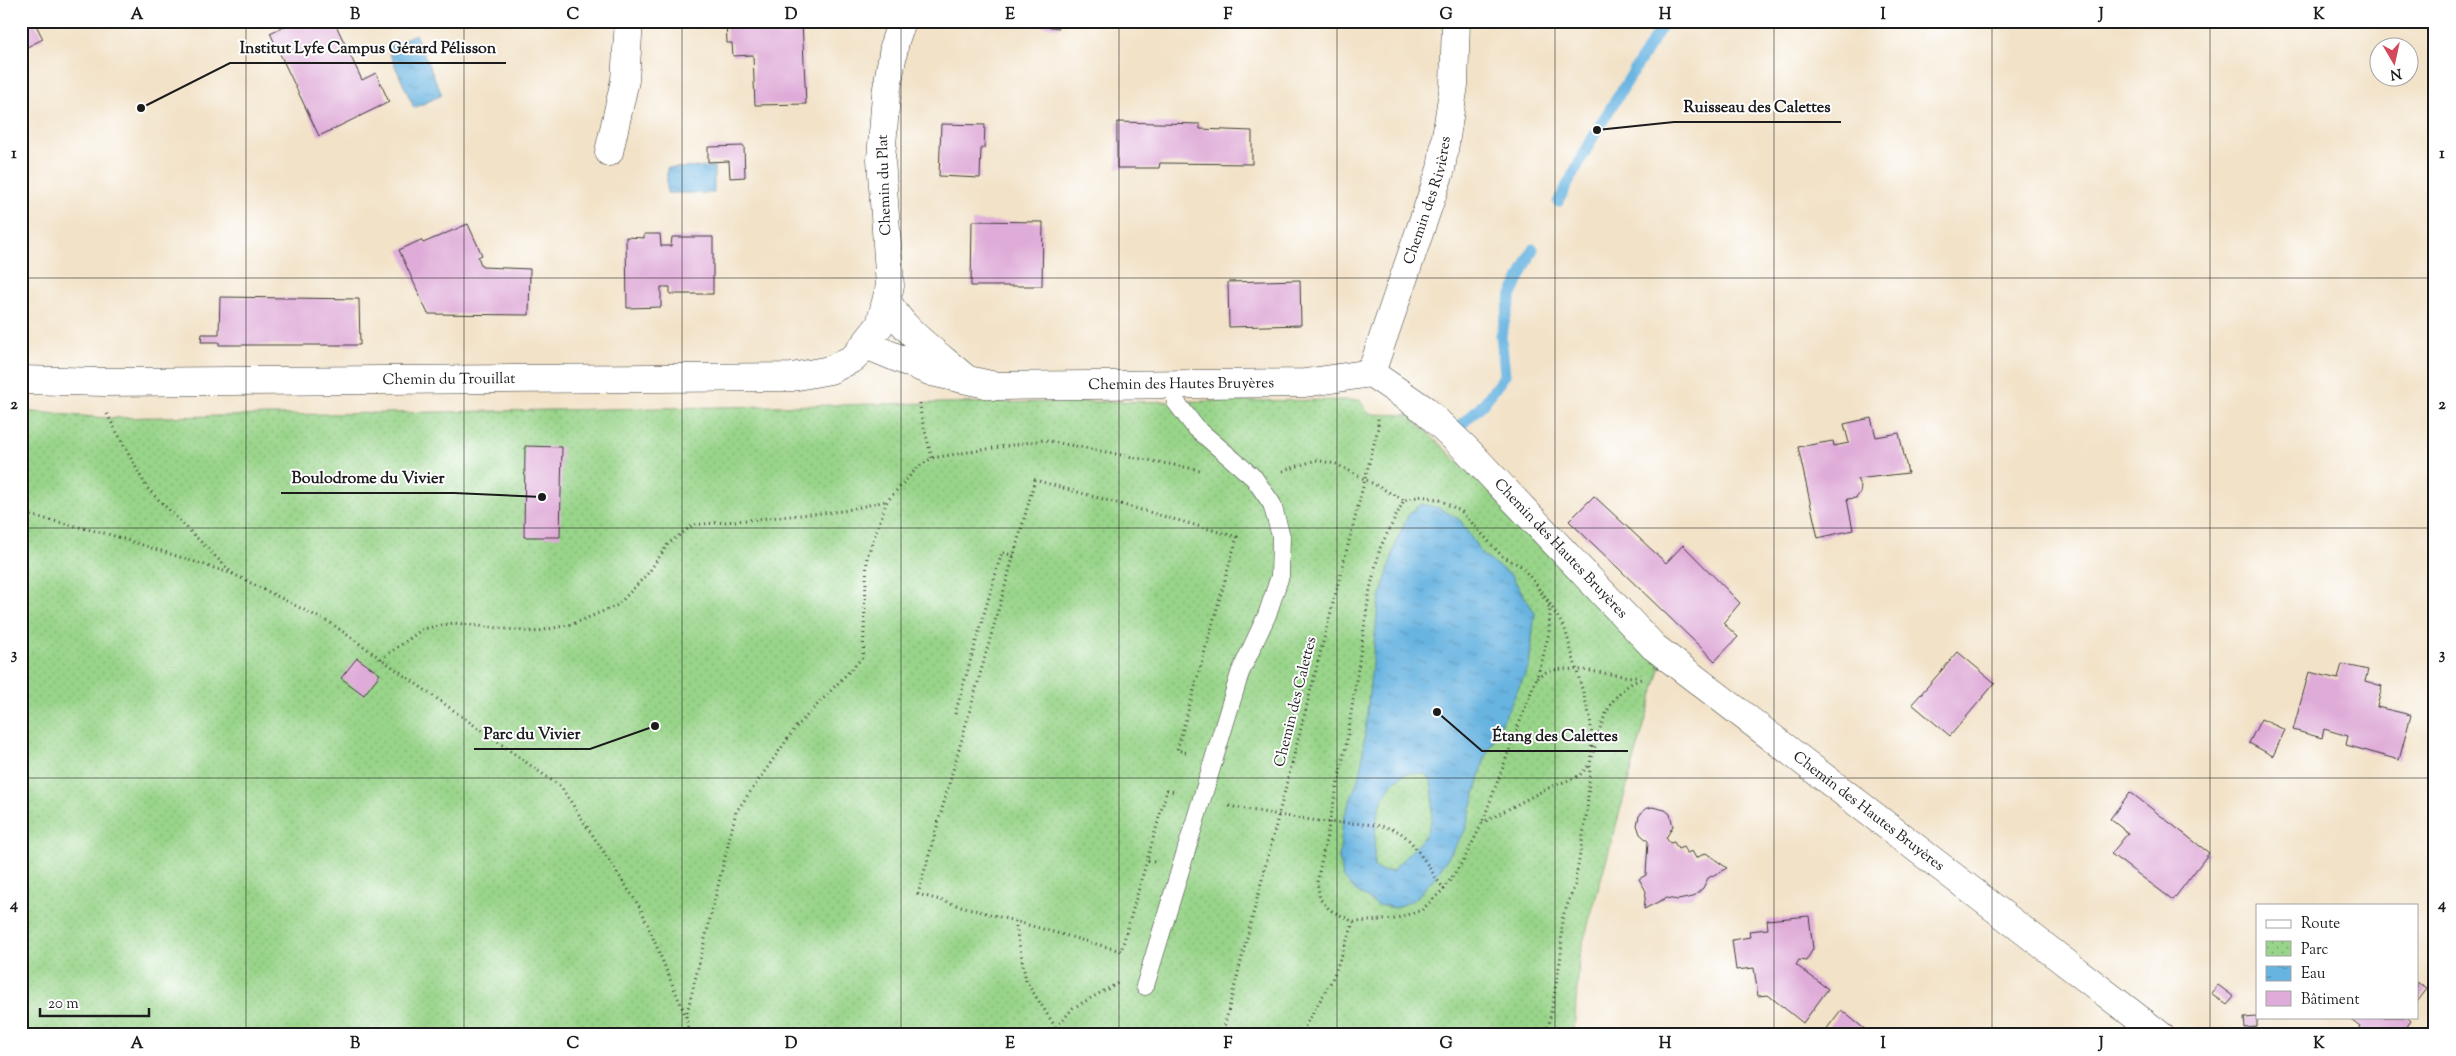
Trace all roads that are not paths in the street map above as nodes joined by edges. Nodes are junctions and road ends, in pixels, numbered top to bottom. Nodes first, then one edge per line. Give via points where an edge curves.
1 (629, 21) edge
2 (902, 21) edge
3 (1456, 21) edge
4 (609, 152) dead end
5 (887, 300) junction
6 (866, 345) junction
7 (1372, 373) junction
8 (966, 379) junction
9 (21, 380) edge
10 (1173, 384) junction
11 (1145, 986) dead end
12 (2160, 1035) edge

1 - 4 street via 625,80
2 - 5 street, Chemin du Plat via 895,41 886,94 881,159 890,286
3 - 7 street, Chemin des Rivières via 1454,85 1440,168
5 - 6 street, Chemin du Plat via 880,325
5 - 8 street via 891,310 910,330
6 - 8 street, Chemin des Hautes Bruyères via 932,372
6 - 9 street, Chemin du Trouillat via 854,358 830,370 792,377
7 - 10 street, Chemin des Hautes Bruyères via 1305,383
7 - 12 street, Chemin des Hautes Bruyères via 1425,410 1468,451 1654,647
8 - 10 street, Chemin des Hautes Bruyères via 995,386
10 - 11 lane via 1176,402 1195,427 1254,478 1272,504 1281,536 1280,576 1267,615 1240,673

